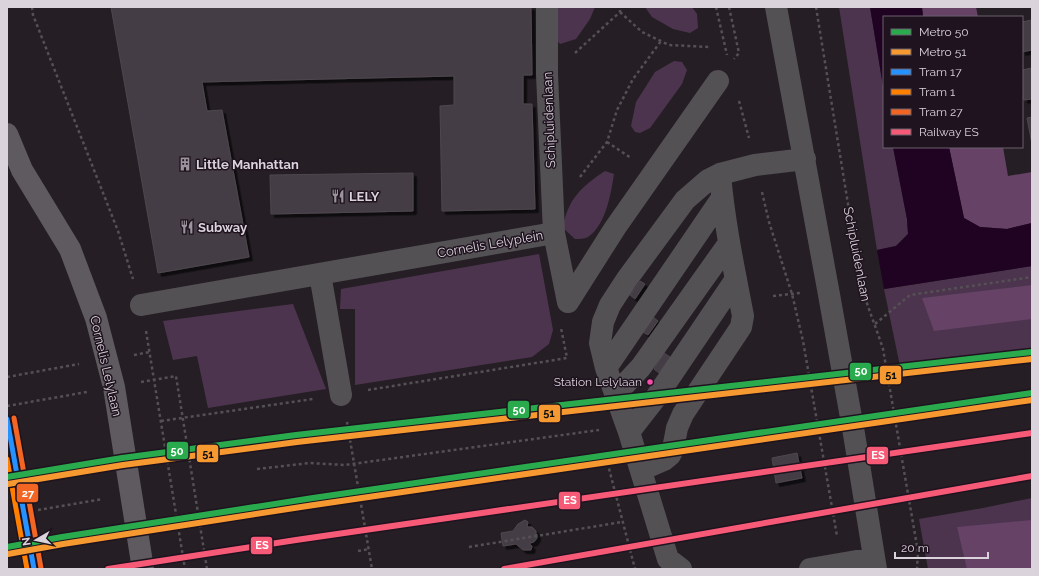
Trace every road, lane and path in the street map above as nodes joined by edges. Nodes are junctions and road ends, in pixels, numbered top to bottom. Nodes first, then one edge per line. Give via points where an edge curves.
1 (32, 7) edge
2 (547, 7) edge
3 (620, 7) edge
4 (716, 7) edge
5 (729, 7) edge
6 (776, 7) edge
7 (816, 7) edge
8 (620, 12) junction
9 (661, 41) junction
10 (709, 47) dead end
11 (724, 73) junction
12 (547, 74) junction
13 (738, 96) dead end
14 (7, 134) edge
15 (805, 159) junction
16 (756, 165) junction
17 (720, 174) junction
18 (552, 196) junction
19 (722, 198) junction
20 (554, 233) junction
21 (729, 243) junction
22 (320, 274) junction
23 (1032, 277) edge
24 (736, 279) junction
25 (568, 302) junction
26 (141, 305) junction
27 (875, 324) junction
28 (606, 368) junction
29 (341, 394) junction
30 (615, 395) junction
31 (161, 421) junction
32 (599, 430) dead end
33 (629, 432) junction
34 (354, 464) junction
35 (257, 469) dead end
36 (641, 470) junction
37 (103, 499) dead end
38 (38, 510) dead end
39 (622, 522) dead end
40 (469, 547) dead end
41 (369, 549) junction
42 (358, 551) dead end
43 (841, 564) junction
44 (874, 564) edge
45 (143, 569) edge
46 (185, 569) edge
47 (372, 569) edge
48 (681, 569) edge
49 (810, 569) edge
50 (917, 569) edge

1 - 26 path via 118,230
2 - 12 street, Schipluidenlaan
3 - 8 path
4 - 11 path
5 - 11 path via 739,53
6 - 15 street
7 - 27 path, Schipluidenlaan via 861,284
8 - 9 path via 642,32
8 - 12 path via 578,51
9 - 10 path via 669,45
9 - 18 path via 633,79 617,110 607,142 581,176
11 - 25 street
12 - 18 street, Schipluidenlaan
13 - 16 path
14 - 45 main road, Cornelis Lelylaan via 22,170 70,249 96,318 114,387
15 - 16 street
15 - 44 street via 854,434
16 - 17 street
16 - 43 path via 769,222 792,294 803,341
17 - 19 street
17 - 28 street via 708,180 685,200 610,305 603,322 600,343
18 - 20 street, Schipluidenlaan
19 - 21 street
19 - 28 street
20 - 22 street, Cornelis Lelyplein
20 - 25 street, Cornelis Lelyplein
21 - 24 street
21 - 30 street via 641,367
22 - 26 street, Cornelis Lelyplein
22 - 29 street
23 - 27 path via 910,295
24 - 33 street via 657,396
24 - 36 street via 743,316 741,327 683,414 670,455
25 - 29 path via 558,313 567,358
26 - 31 path
27 - 50 path, Schipluidenlaan via 883,349 918,552
28 - 30 street
29 - 31 path
29 - 34 path
30 - 33 street
31 - 46 path
32 - 34 path
33 - 36 street
34 - 35 path via 310,463
34 - 41 path
36 - 48 street via 668,559
37 - 38 path
39 - 40 path
41 - 42 path
41 - 47 path
43 - 44 street
43 - 49 street

